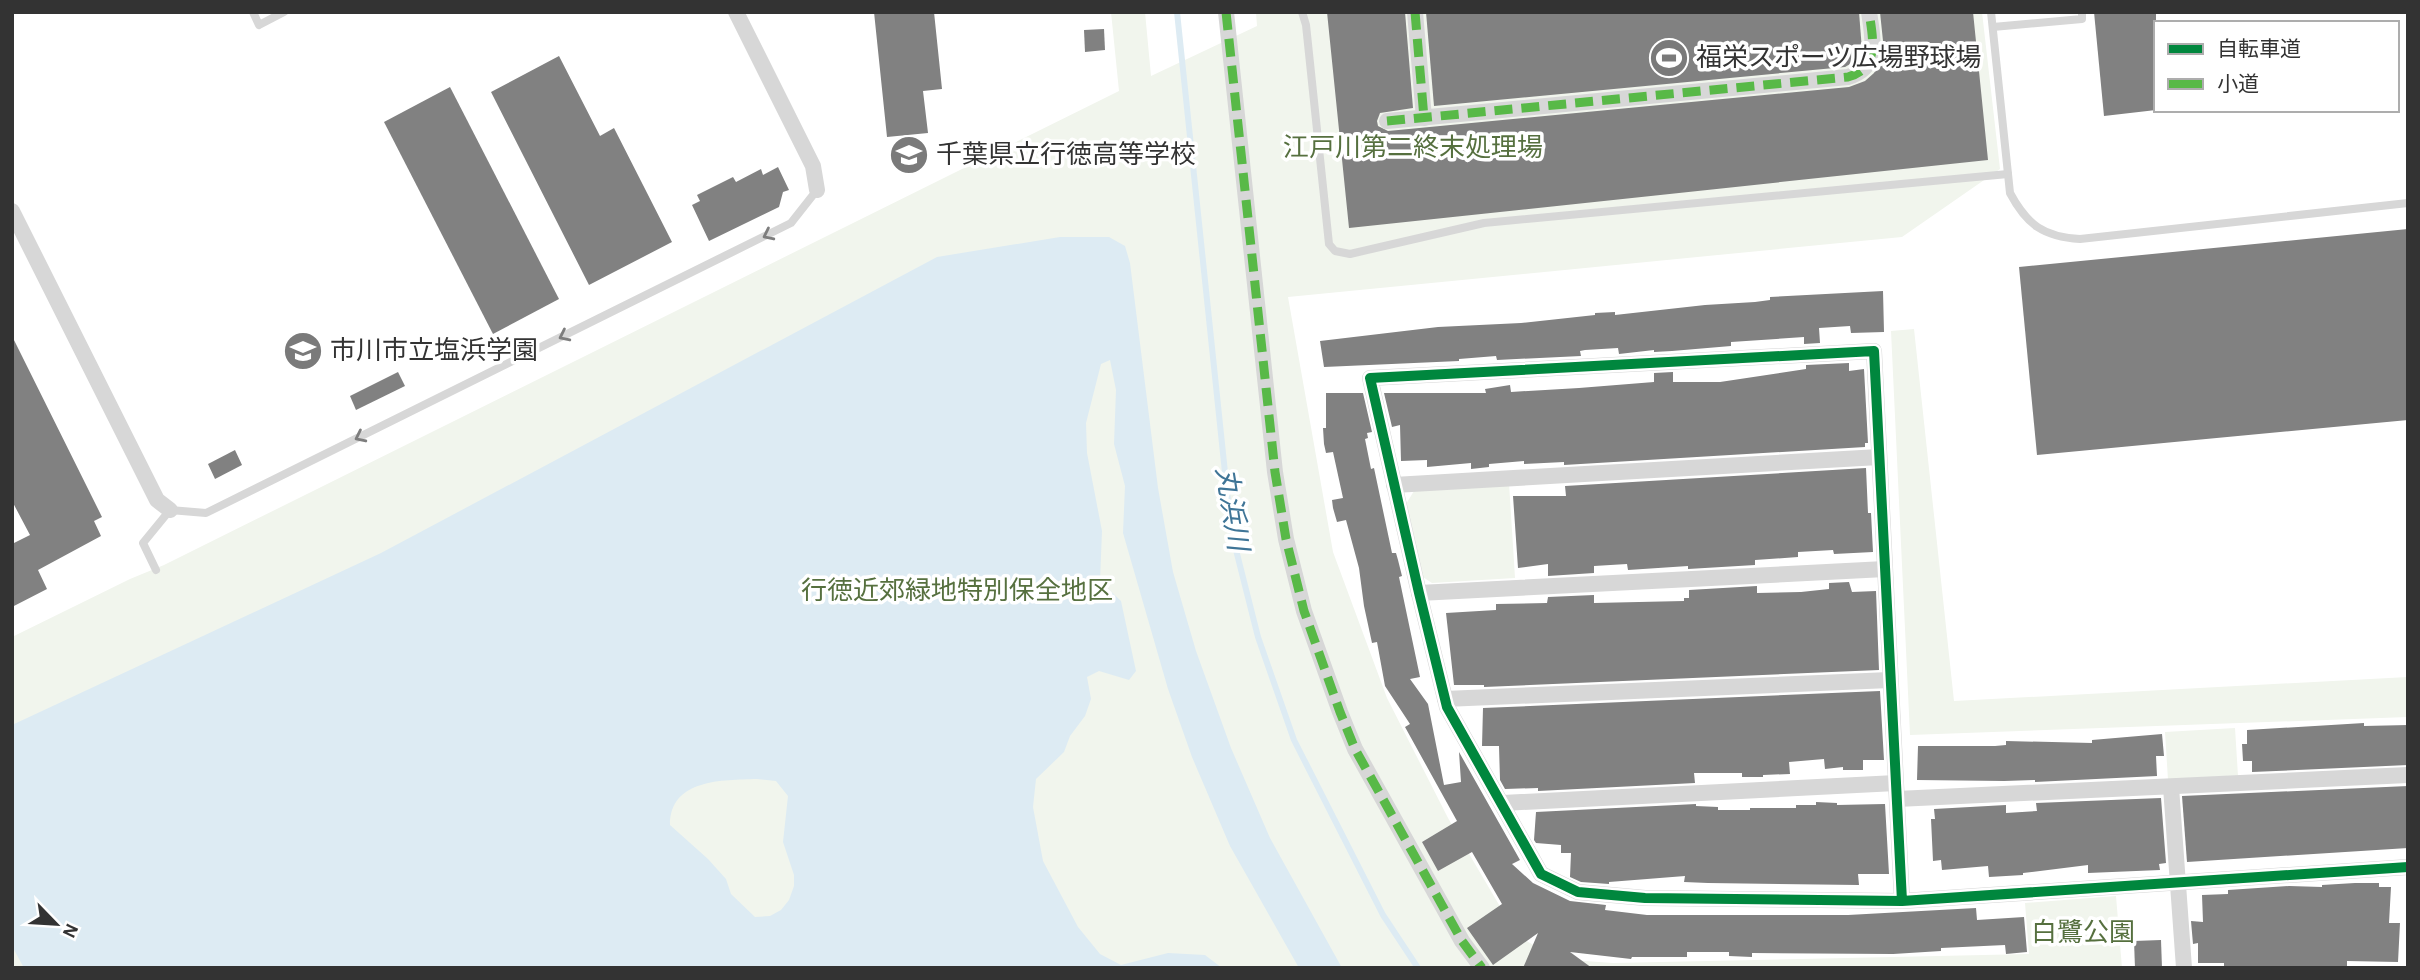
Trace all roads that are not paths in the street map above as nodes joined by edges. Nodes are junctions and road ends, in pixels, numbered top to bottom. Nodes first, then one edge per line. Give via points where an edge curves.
1 (253, 12) edge
2 (284, 12) edge
3 (736, 12) edge
4 (1226, 12) edge
5 (1302, 12) edge
6 (1415, 12) edge
7 (1869, 12) edge
8 (1991, 12) edge
9 (2082, 12) edge
10 (1993, 27) junction
11 (1424, 118) junction
12 (1387, 121) dead end
13 (2008, 174) junction
14 (817, 190) joint
15 (2408, 203) edge
16 (12, 211) edge
17 (1879, 457) junction
18 (1394, 485) junction
19 (170, 510) junction
20 (1885, 569) junction
21 (156, 570) dead end
22 (1419, 593) junction
23 (1890, 680) junction
24 (1445, 699) junction
25 (2408, 775) edge
26 (2171, 787) junction
27 (1896, 791) junction
28 (1503, 803) junction
29 (2408, 867) edge
30 (2178, 883) junction
31 (1902, 901) junction
32 (1482, 968) edge
33 (2184, 968) edge

1 - 2 lane via 259,24
3 - 14 street via 813,166
4 - 32 street via 1275,472 1304,611 1355,749 1462,941
5 - 13 lane via 1329,244 1335,251 1350,254 1484,223
6 - 11 street
7 - 11 street via 1873,46 1869,62 1860,74 1848,77
8 - 10 lane
9 - 10 lane via 2082,19
10 - 13 lane
11 - 12 street
13 - 15 lane via 2010,193 2020,212 2037,228 2061,238
14 -> 19 lane via 791,223 206,513
16 - 19 street via 157,500
17 - 18 street
17 - 18 street via 1874,351 1370,378
17 - 20 street
18 - 22 street
19 - 21 lane via 143,543
20 - 22 street
20 - 23 street
22 - 24 street
23 - 24 street
23 - 27 street
24 - 28 street
25 - 26 street
26 - 27 street
26 - 30 street
27 - 28 street
27 - 31 street
28 - 31 street via 1541,874 1578,892 1645,898
29 - 30 street
30 - 31 street
30 - 33 street

